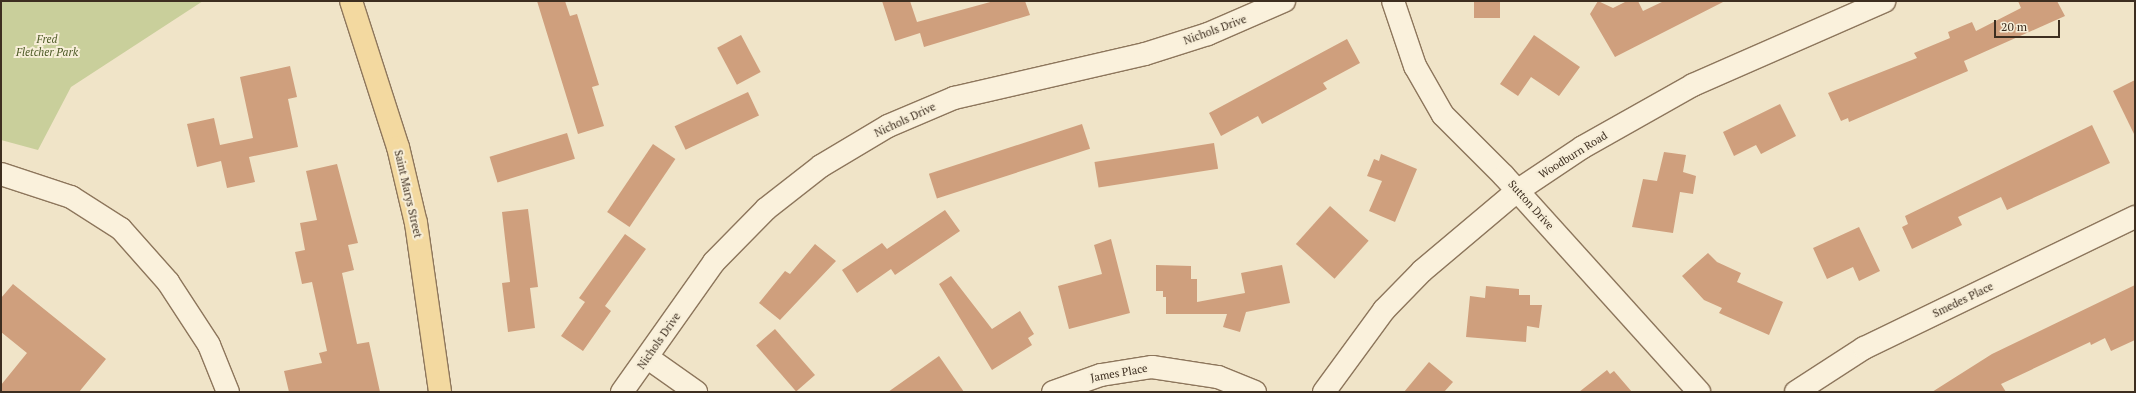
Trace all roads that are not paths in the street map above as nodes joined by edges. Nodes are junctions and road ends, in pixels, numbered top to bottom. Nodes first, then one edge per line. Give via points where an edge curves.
1 (351, 1) edge
2 (1284, 1) edge
3 (1392, 1) edge
4 (1884, 1) edge
5 (1, 174) edge
6 (1518, 191) junction
7 (2135, 217) edge
8 (648, 358) junction
9 (228, 392) edge
10 (440, 392) edge
11 (622, 392) edge
12 (696, 392) edge
13 (1053, 392) edge
14 (1255, 392) edge
15 (1324, 392) edge
16 (1699, 392) edge
17 (1796, 392) edge

1 - 10 main road, Saint Marys Street via 398,147 416,224
2 - 8 street, Nichols Drive via 1208,34 1145,54 954,98 888,126 821,166 766,209 714,262
3 - 6 street, Sutton Drive via 1415,66 1440,109
4 - 6 street, Woodburn Road via 1693,85 1583,147
5 - 9 street via 71,197 121,229 168,282 209,345
6 - 15 street, Woodburn Road via 1422,271 1384,310
6 - 16 street, Sutton Drive
7 - 17 street, Smedes Place via 1864,348
8 - 11 street, Nichols Drive
8 - 12 street
13 - 14 street, James Place via 1101,374 1152,367 1218,376

